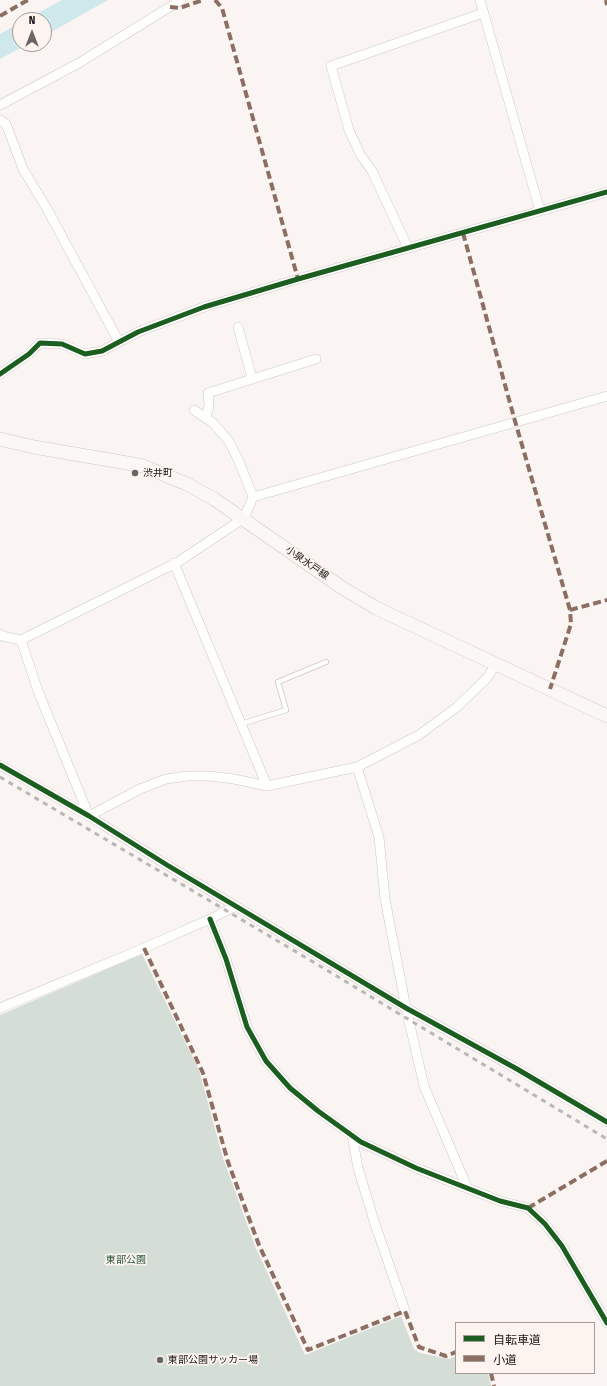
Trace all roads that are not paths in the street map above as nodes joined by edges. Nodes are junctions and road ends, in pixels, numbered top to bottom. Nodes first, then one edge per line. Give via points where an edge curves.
1 (181, 0) edge
2 (480, 0) edge
3 (483, 13) junction
4 (0, 105) edge
5 (0, 120) edge
6 (607, 192) edge
7 (540, 211) junction
8 (408, 248) junction
9 (238, 327) dead end
10 (119, 342) junction
11 (316, 359) dead end
12 (0, 374) edge
13 (252, 378) junction
14 (607, 396) edge
15 (194, 410) dead end
16 (206, 418) junction
17 (0, 439) edge
18 (253, 497) junction
19 (244, 518) junction
20 (174, 564) junction
21 (0, 634) edge
22 (21, 640) junction
23 (326, 662) dead end
24 (496, 664) junction
25 (607, 716) edge
26 (241, 724) junction
27 (0, 765) edge
28 (357, 767) junction
29 (268, 786) junction
30 (89, 816) junction
31 (236, 906) junction
32 (210, 919) junction
33 (0, 1008) edge
34 (406, 1008) junction
35 (607, 1122) edge
36 (352, 1135) junction
37 (467, 1187) junction
38 (405, 1311) dead end
39 (607, 1323) edge

1 - 4 street via 79,63
2 - 3 street
3 - 7 street
3 - 8 street via 331,66 360,154 372,171
5 - 10 street via 6,124 23,169
6 - 7 street
7 - 8 street
8 - 10 street via 204,307 138,332
9 - 13 street
10 - 12 street via 102,352 85,354 62,344 40,343
11 - 13 street
13 - 16 street via 208,392 210,406
14 - 18 street
15 - 16 street
16 - 18 street via 228,440
17 - 19 main road, 小泉水戸線 via 143,466 187,484
18 - 19 street
19 - 20 street
19 - 24 main road, 小泉水戸線 via 344,589 378,609
20 - 22 street
20 - 26 street
21 - 22 street
22 - 30 street via 38,691
23 - 26 lane via 278,682 286,710
24 - 25 main road, 小泉水戸線
24 - 28 street via 487,678 462,702 426,730
26 - 29 street
27 - 30 street
28 - 29 street
28 - 34 street via 379,837 385,899
29 - 30 street via 209,776 166,779 140,789
30 - 31 street
31 - 32 street
31 - 34 street
32 - 33 street
32 - 36 street via 226,959 247,1027 266,1061 290,1088
34 - 35 street
34 - 37 street via 424,1086
36 - 37 street via 361,1142 416,1168
36 - 38 street via 367,1198
37 - 39 street via 500,1201 528,1208 545,1224 562,1246

